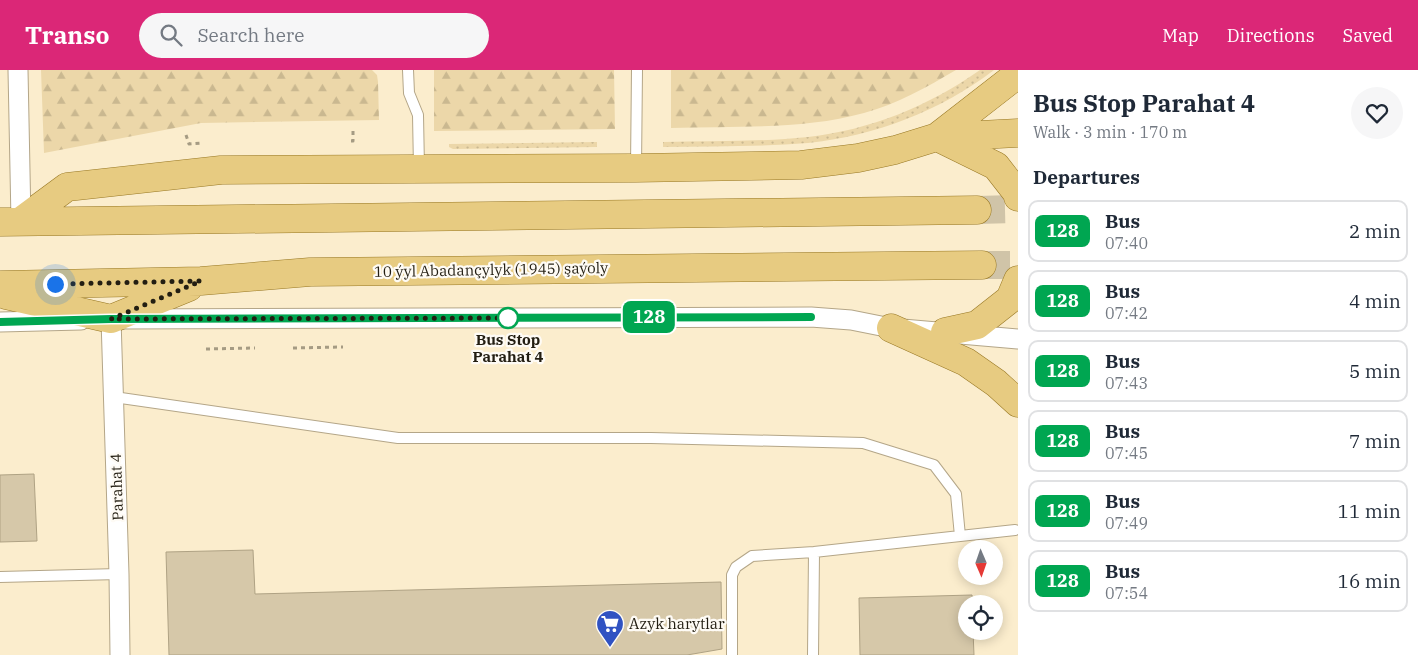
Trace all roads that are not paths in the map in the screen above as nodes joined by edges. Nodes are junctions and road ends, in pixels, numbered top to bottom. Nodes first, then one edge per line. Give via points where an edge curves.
1 (18, 70) edge
2 (408, 70) edge
3 (637, 70) edge
4 (1018, 74) edge
5 (1018, 133) edge
6 (937, 137) junction
7 (636, 168) junction
8 (419, 169) junction
9 (1018, 198) edge
10 (977, 210) tunnel mouth
11 (11, 222) edge
12 (982, 265) tunnel mouth
13 (1018, 280) edge
14 (201, 281) junction
15 (0, 285) edge
16 (0, 294) edge
17 (111, 319) junction
18 (0, 322) edge
19 (891, 328) junction
20 (945, 332) junction
21 (1018, 339) edge
22 (114, 398) junction
23 (1018, 403) edge
24 (1016, 530) dead end
25 (960, 536) junction
26 (814, 552) junction
27 (120, 574) junction
28 (0, 578) edge
29 (120, 655) edge
30 (732, 655) edge
31 (813, 655) edge

1 - 11 street
2 - 8 lane via 409,92 418,115
3 - 7 lane
4 - 6 main road
5 - 6 main road
6 - 7 main road via 858,158 801,165
6 - 9 main road via 996,166
7 - 8 main road
8 - 11 main road via 221,170 67,187
10 - 11 main road
12 - 14 main road, 10 ýyl Abadançylyk (1945) şaýoly via 310,272
13 - 20 main road via 1010,298 977,325
14 - 15 main road, 10 ýyl Abadançylyk (1945) şaýoly
14 - 17 main road
16 - 17 main road
17 - 18 street
17 - 19 street via 811,317
17 - 22 street, Parahat 4
19 - 20 street
19 - 23 main road via 966,362
20 - 21 street
22 - 25 lane via 398,438 651,438 863,443 934,465 956,494
22 - 27 street, Parahat 4
24 - 25 lane
25 - 26 lane
26 - 30 lane via 752,556 736,567 732,575
26 - 31 lane
27 - 28 lane
27 - 29 street, Parahat 4

